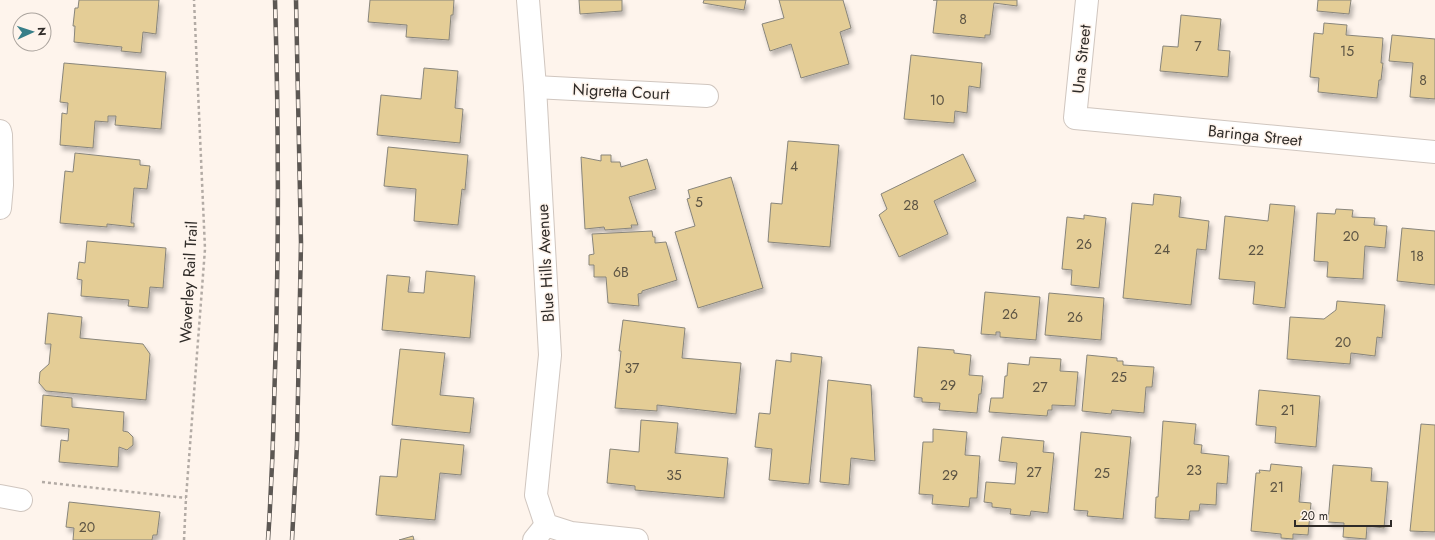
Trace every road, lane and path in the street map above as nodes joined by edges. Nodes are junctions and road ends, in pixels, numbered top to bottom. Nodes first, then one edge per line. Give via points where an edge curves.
1 (194, 0) edge
2 (528, 0) edge
3 (1087, 0) edge
4 (535, 87) junction
5 (707, 96) dead end
6 (1075, 118) joint
7 (0, 131) edge
8 (1435, 152) edge
9 (0, 208) edge
10 (39, 481) dead end
11 (186, 498) junction
12 (540, 532) edge
13 (184, 540) edge
14 (637, 540) edge

1 - 11 path, Waverley Rail Trail via 205,249
2 - 4 street, Blue Hills Avenue
3 - 6 street, Una Street
4 - 5 street, Nigretta Court
4 - 12 street, Blue Hills Avenue via 550,355 536,495
6 - 8 street, Baringa Street
7 - 9 street
10 - 11 path
11 - 13 path, Waverley Rail Trail
12 - 14 street, Blue Hills Avenue

